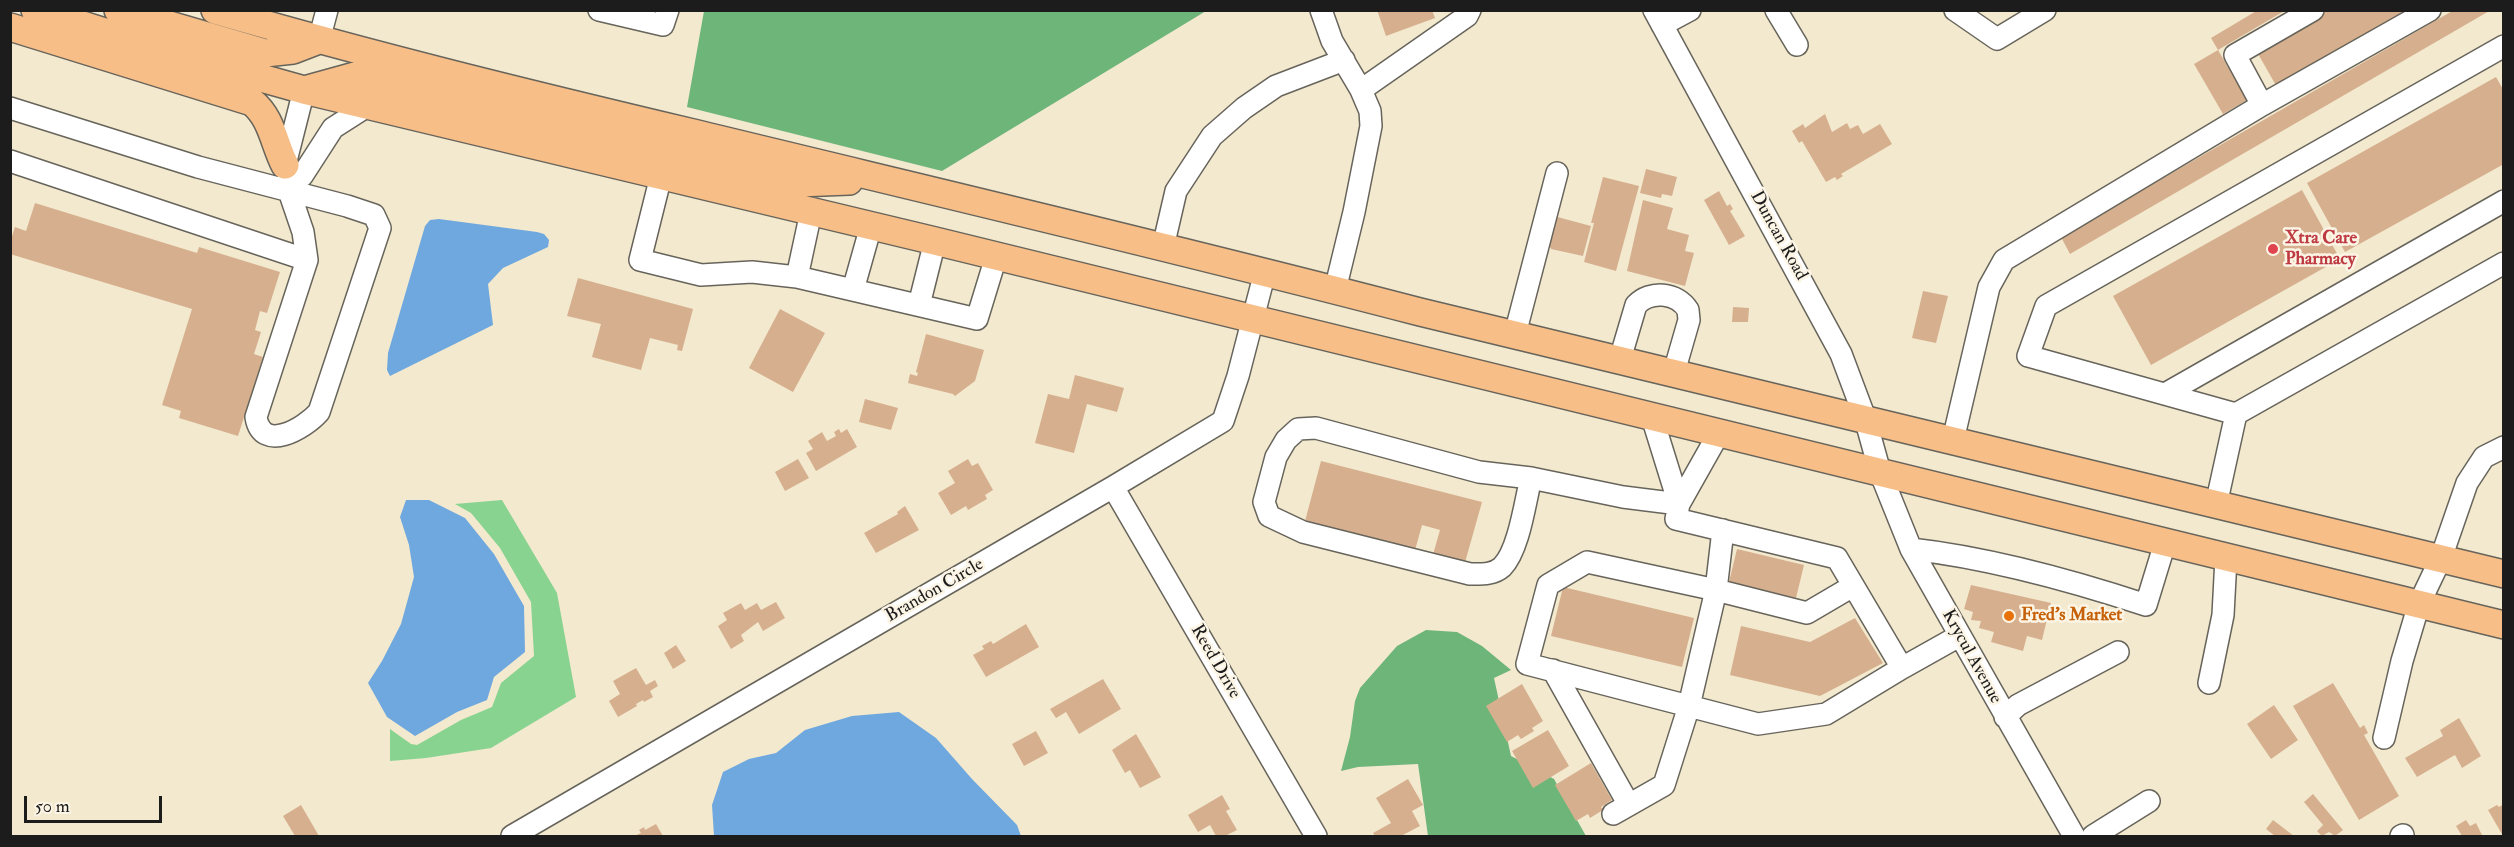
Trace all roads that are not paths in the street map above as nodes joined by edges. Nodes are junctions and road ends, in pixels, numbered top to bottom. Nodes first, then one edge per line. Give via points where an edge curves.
1 (35, 10) edge
2 (118, 10) edge
3 (215, 10) edge
4 (327, 10) edge
5 (599, 10) edge
6 (668, 10) edge
7 (1321, 10) edge
8 (1470, 10) edge
9 (1690, 10) edge
10 (1776, 10) edge
11 (1955, 10) edge
12 (2045, 10) edge
13 (2313, 10) edge
14 (2430, 10) edge
15 (1658, 18) edge
16 (10, 27) edge
17 (319, 40) junction
18 (1797, 45) dead end
19 (2504, 46) edge
20 (1344, 60) junction
21 (304, 90) junction
22 (1361, 90) junction
23 (369, 105) junction
24 (2262, 105) junction
25 (10, 108) edge
26 (10, 161) edge
27 (1557, 173) dead end
28 (661, 176) junction
29 (288, 179) junction
30 (884, 180) junction
31 (2504, 201) edge
32 (811, 212) junction
33 (871, 226) junction
34 (935, 241) junction
35 (1163, 247) junction
36 (996, 257) junction
37 (307, 261) junction
38 (2504, 263) edge
39 (1265, 272) junction
40 (797, 277) junction
41 (852, 290) junction
42 (1335, 290) junction
43 (919, 305) junction
44 (1253, 321) junction
45 (1515, 334) junction
46 (1620, 359) junction
47 (1674, 372) junction
48 (2165, 394) junction
49 (2236, 414) junction
50 (1652, 417) junction
51 (1865, 418) junction
52 (1719, 433) junction
53 (1953, 440) junction
54 (2504, 447) edge
55 (1880, 472) junction
56 (1531, 478) junction
57 (1113, 487) junction
58 (1679, 504) junction
59 (2216, 505) junction
60 (1723, 530) junction
61 (2165, 543) junction
62 (1911, 549) junction
63 (2226, 558) junction
64 (2440, 558) junction
65 (2504, 574) edge
66 (1853, 586) junction
67 (1716, 590) junction
68 (2419, 604) junction
69 (2504, 625) edge
70 (1959, 636) junction
71 (2118, 652) dead end
72 (1902, 668) junction
73 (1553, 670) junction
74 (2209, 683) dead end
75 (1689, 706) junction
76 (2005, 717) junction
77 (2384, 738) dead end
78 (2149, 801) dead end
79 (512, 837) edge
80 (1316, 837) edge
81 (2074, 837) edge
82 (2093, 837) edge

1 - 21 main road
2 - 17 main road via 265,53 293,50
3 - 17 main road
4 - 17 street
5 - 6 street via 663,25
7 - 20 street
8 - 22 street via 1467,16
9 - 15 street
10 - 18 street
11 - 12 street via 1997,39
13 - 24 street via 2235,55
14 - 24 street
15 - 51 street, Duncan Road via 1827,326
16 - 29 main road via 252,102 268,121
17 - 30 main road
19 - 48 street via 2046,306 2028,356
20 - 22 street
20 - 35 street via 1276,86 1212,136 1176,191
21 - 23 main road
21 - 29 street
21 - 30 main road via 355,76 798,183
22 - 42 street via 1370,111 1371,126
23 - 28 main road
23 - 29 street via 333,128 302,176
24 - 53 street via 2004,260 1989,287
25 - 29 street via 198,168
26 - 37 street
27 - 45 street
28 - 32 main road
28 - 40 street via 640,260 701,275 752,272
29 - 37 street
29 - 37 street via 374,215 380,228 319,412 299,429 278,436 268,434 256,417
30 - 35 main road
31 - 48 street
32 - 33 main road
32 - 40 street
33 - 34 main road
33 - 41 street
34 - 36 main road
34 - 43 street
35 - 39 main road
36 - 43 street via 977,319
36 - 44 main road
38 - 49 street
39 - 42 main road
39 - 44 street, Brandon Circle
40 - 41 street
41 - 43 street
42 - 45 main road
44 - 50 main road
44 - 57 street, Brandon Circle via 1223,421
45 - 46 main road
46 - 47 main road
46 - 47 street via 1636,305 1642,298 1651,295 1678,299 1688,310 1689,320
47 - 51 main road
48 - 49 street
49 - 59 street
50 - 52 main road
50 - 58 street
51 - 53 main road
51 - 55 street, Duncan Road
52 - 55 main road
52 - 58 street
53 - 59 main road
54 - 64 street via 2484,457 2467,483
55 - 61 main road
55 - 62 street, Krycul Avenue
56 - 56 street via 1479,472 1316,428 1298,429 1276,458 1264,502 1269,516 1303,532 1470,574 1487,574 1501,568 1511,553
56 - 58 street
57 - 79 street, Brandon Circle
57 - 80 street, Reed Drive
58 - 60 street via 1676,519
59 - 64 main road
60 - 66 street via 1837,558
60 - 67 street
61 - 62 street via 2146,604 1957,554
61 - 63 main road
62 - 70 street, Krycul Avenue
63 - 68 main road
63 - 74 street via 2223,615
64 - 65 main road
64 - 68 street
66 - 67 street via 1807,613
66 - 72 street
67 - 73 street via 1587,562 1548,585 1527,664
67 - 75 street
68 - 69 main road
68 - 77 street
70 - 72 street
70 - 76 street, Krycul Avenue
71 - 76 street via 2018,705
72 - 75 street via 1826,714 1758,724
73 - 75 street
73 - 75 street via 1621,810 1664,785
76 - 81 street, Krycul Avenue
78 - 82 street

